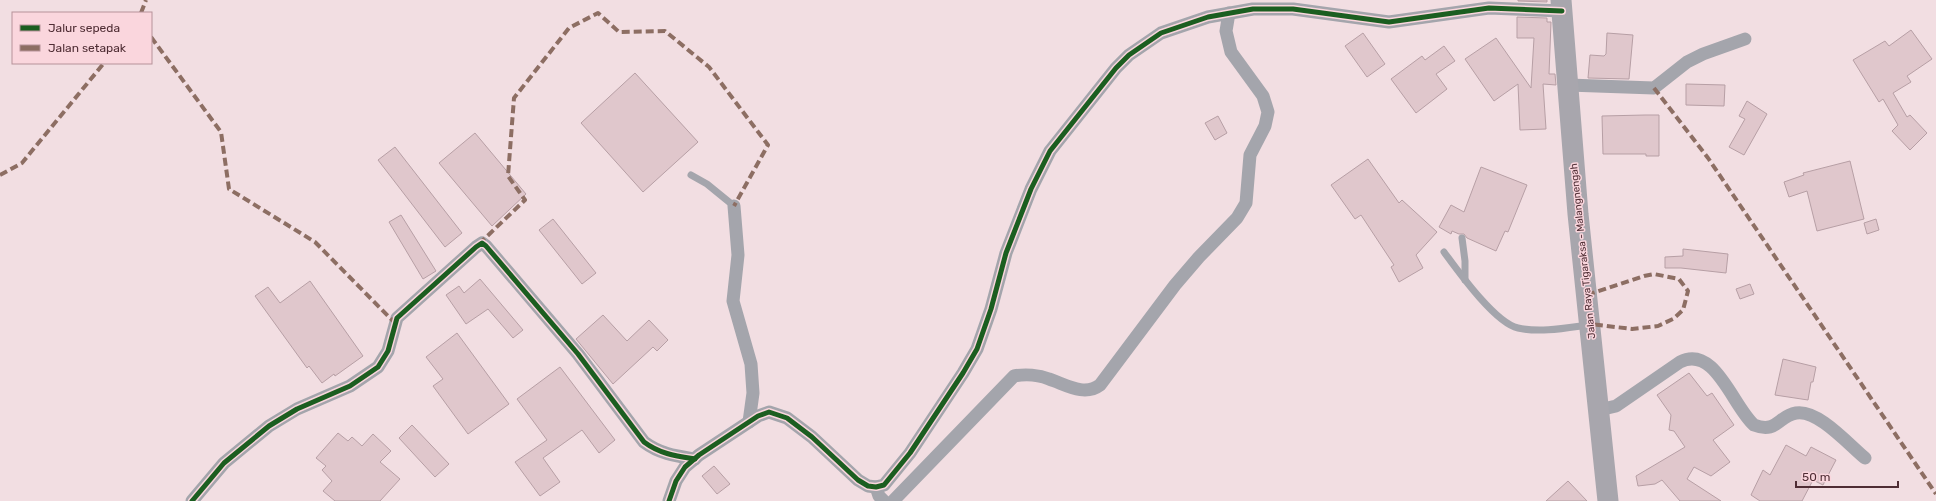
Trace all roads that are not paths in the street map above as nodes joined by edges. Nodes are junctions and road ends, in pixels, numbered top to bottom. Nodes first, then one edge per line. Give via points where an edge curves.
1 (1561, 6) edge
2 (1230, 13) junction
3 (1744, 39) dead end
4 (1568, 85) junction
5 (692, 175) dead end
6 (734, 206) joint
7 (1462, 238) dead end
8 (1444, 252) dead end
9 (1466, 280) junction
10 (1591, 324) junction
11 (1599, 410) junction
12 (749, 422) junction
13 (1865, 458) dead end
14 (695, 459) junction
15 (876, 487) junction
16 (192, 501) edge
17 (669, 501) edge
18 (884, 501) edge
19 (893, 501) edge
20 (1608, 501) edge

1 - 2 street via 1489,8 1389,22 1293,9 1253,9
1 - 4 main road, Jalan Raya Tigaraksa - Malangnengah
2 - 15 street via 1174,27 1129,55 1050,151 1000,268 991,309 977,349 898,469 884,484
2 - 19 street via 1226,31 1231,52 1263,96 1268,112 1265,126 1250,155 1248,197 1241,213 1175,285 1100,385 1087,390 1042,377 1014,376
3 - 4 street via 1687,62 1654,88
4 - 10 main road, Jalan Raya Tigaraksa - Malangnengah via 1578,214
5 - 6 lane
6 - 12 street via 738,255 733,301 751,364 753,393
7 - 9 lane
8 - 9 lane
9 - 10 lane via 1478,297 1514,327 1541,330
10 - 11 main road, Jalan Raya Tigaraksa - Malangnengah
11 - 13 street via 1616,406 1680,362 1698,358 1710,366 1754,425 1769,428 1792,414 1807,414 1822,421
11 - 20 main road, Jalan Raya Tigaraksa - Malangnengah
12 - 14 street
12 - 15 street via 763,413 781,415 812,437 858,480
14 - 16 street via 655,450 644,442 578,354 482,243 397,318 388,351 378,367 350,386 297,409 269,426 224,463
14 - 17 street via 680,473
15 - 18 street

